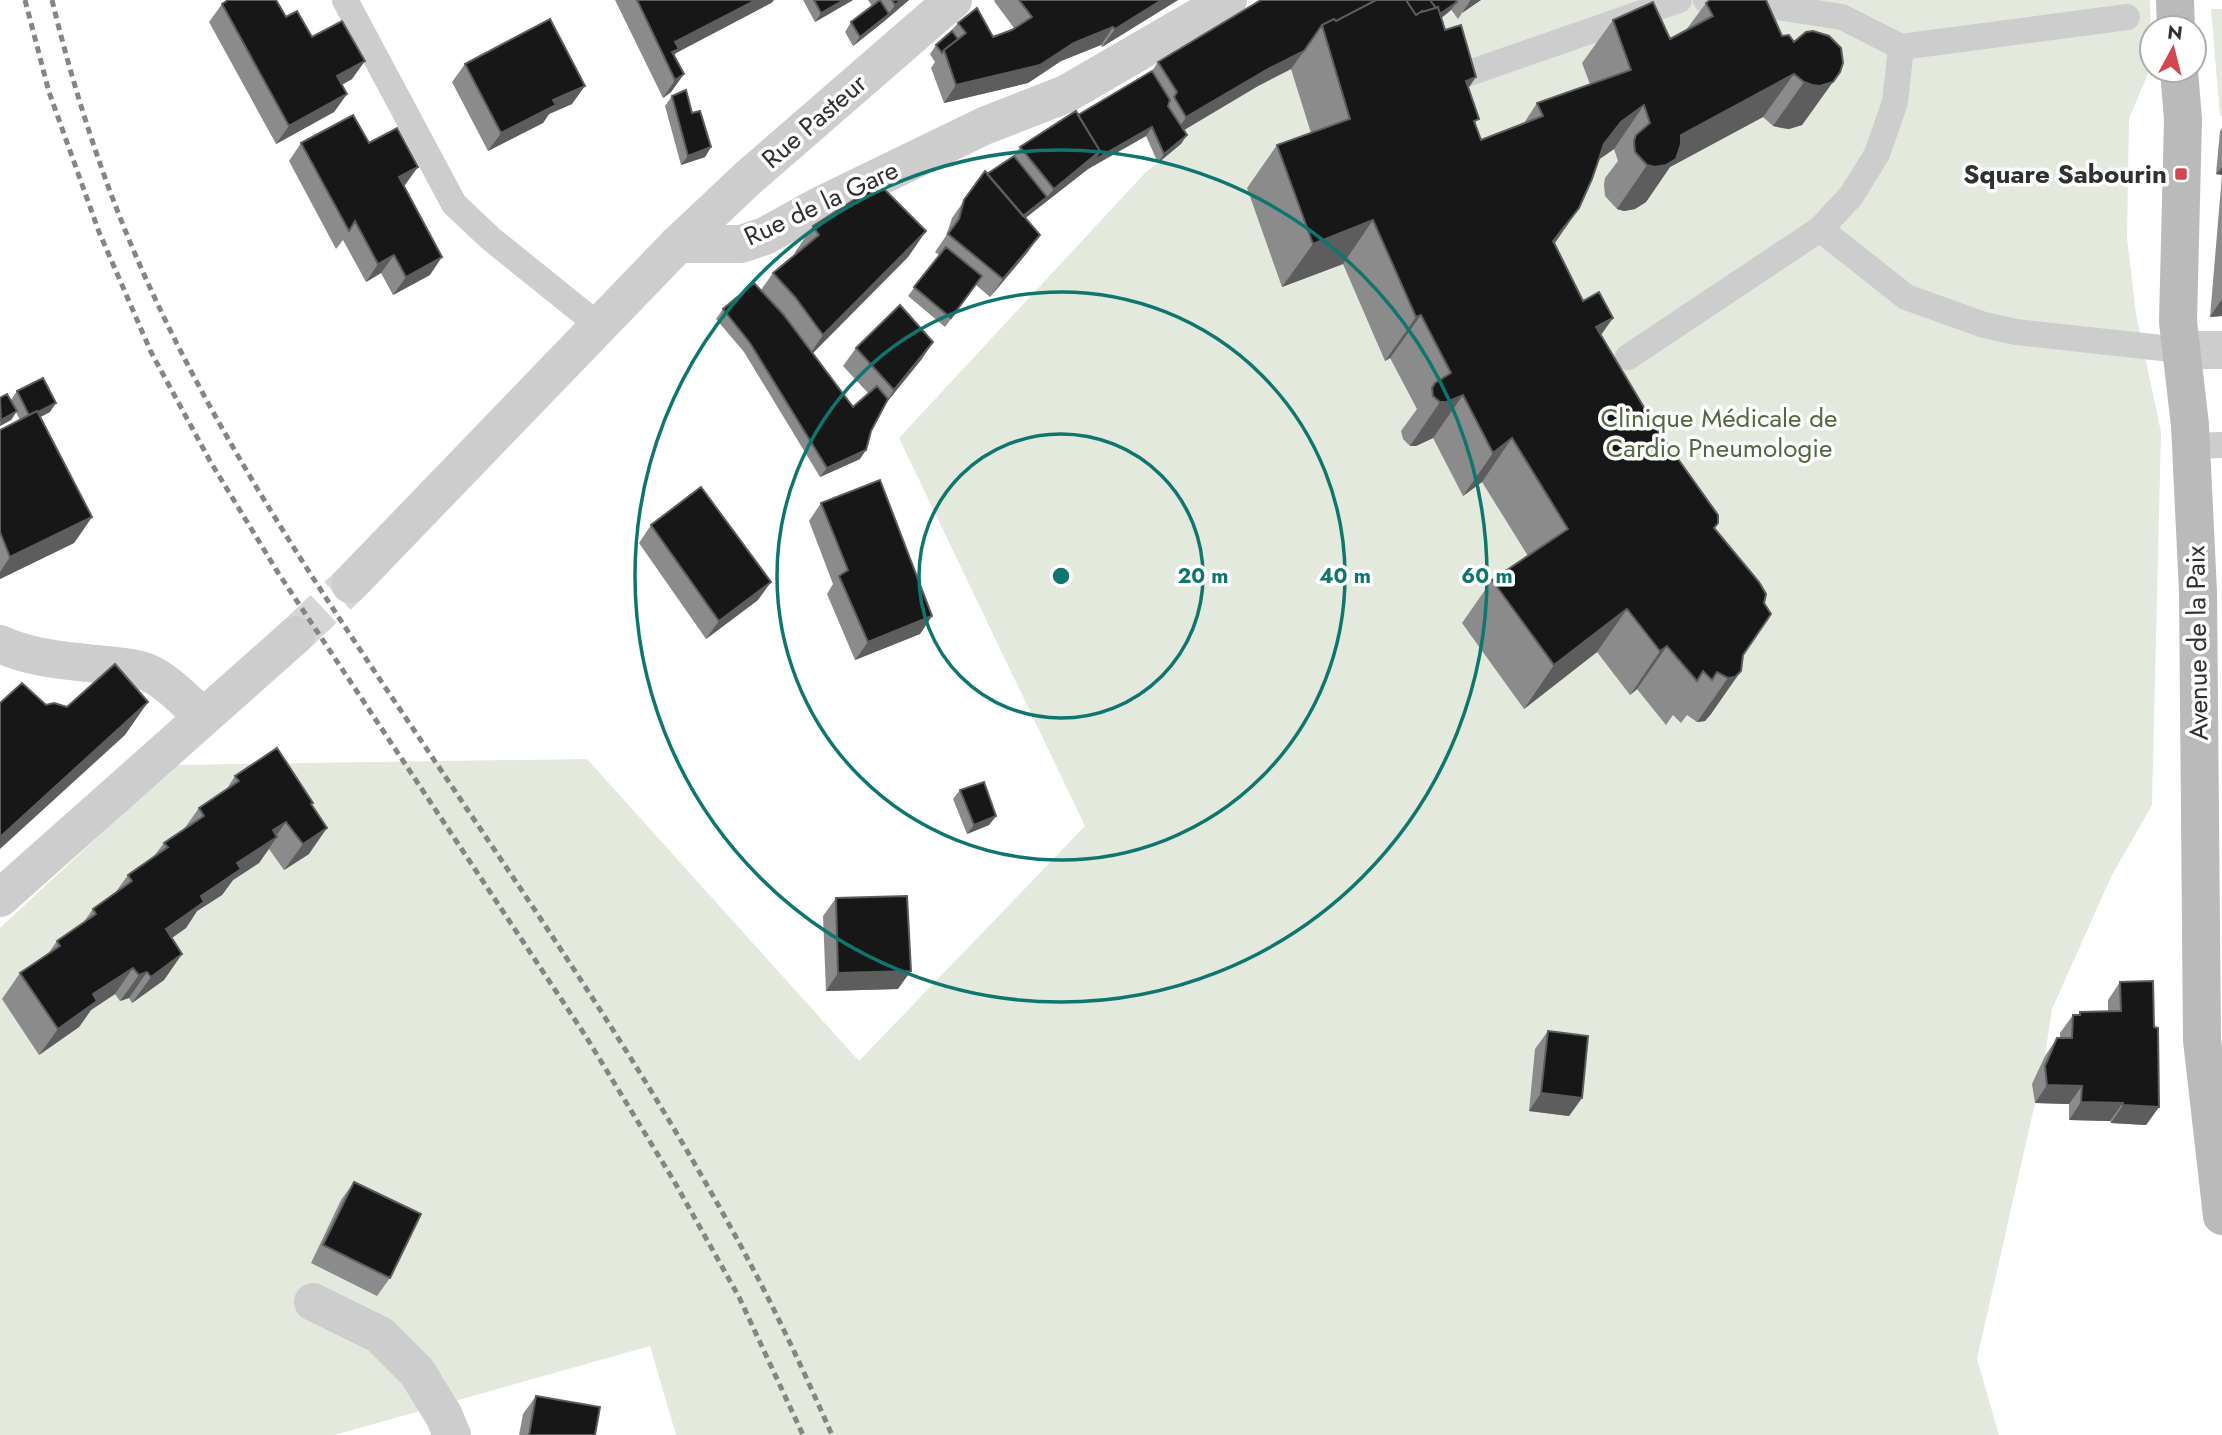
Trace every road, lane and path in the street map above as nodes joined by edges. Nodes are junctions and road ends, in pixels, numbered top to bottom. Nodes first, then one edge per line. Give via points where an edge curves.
1 (345, 0) edge
2 (953, 0) edge
3 (1228, 0) edge
4 (1679, 0) edge
5 (1706, 0) edge
6 (2127, 17) dead end
7 (1901, 47) junction
8 (1458, 77) edge
9 (2180, 84) edge
10 (1820, 229) junction
11 (678, 244) junction
12 (598, 326) junction
13 (2180, 350) junction
14 (2222, 350) edge
15 (1628, 357) dead end
16 (2206, 446) edge
17 (350, 584) tunnel mouth
18 (296, 635) tunnel mouth
19 (2210, 642) edge
20 (0, 644) edge
21 (203, 717) junction
22 (2222, 839) edge
23 (2211, 870) edge
24 (0, 898) edge
25 (2222, 948) edge
26 (2212, 979) edge
27 (2222, 1216) edge
28 (313, 1302) dead end
29 (452, 1435) edge

1 - 12 lane via 454,204
2 - 11 street, Rue Pasteur
3 - 11 street, Rue de la Gare via 1066,94 984,126 765,236 741,244
4 - 8 lane
5 - 7 lane via 1842,17
6 - 7 lane
7 - 10 lane via 1895,102 1877,154 1851,195
9 - 13 main road, Avenue de la Paix
10 - 13 lane via 1906,297 1984,325
10 - 15 lane
11 - 12 street
12 - 17 street
13 - 14 street
13 - 16 main road, Avenue de la Paix
16 - 19 main road, Avenue de la Paix via 2198,592
18 - 21 street
19 - 23 main road, Avenue de la Paix
20 - 21 street via 36,656 146,672
21 - 24 street
22 - 23 lane
23 - 26 main road, Avenue de la Paix
25 - 26 lane
26 - 27 main road, Avenue de la Paix via 2202,1040
28 - 29 street via 380,1335 417,1372

